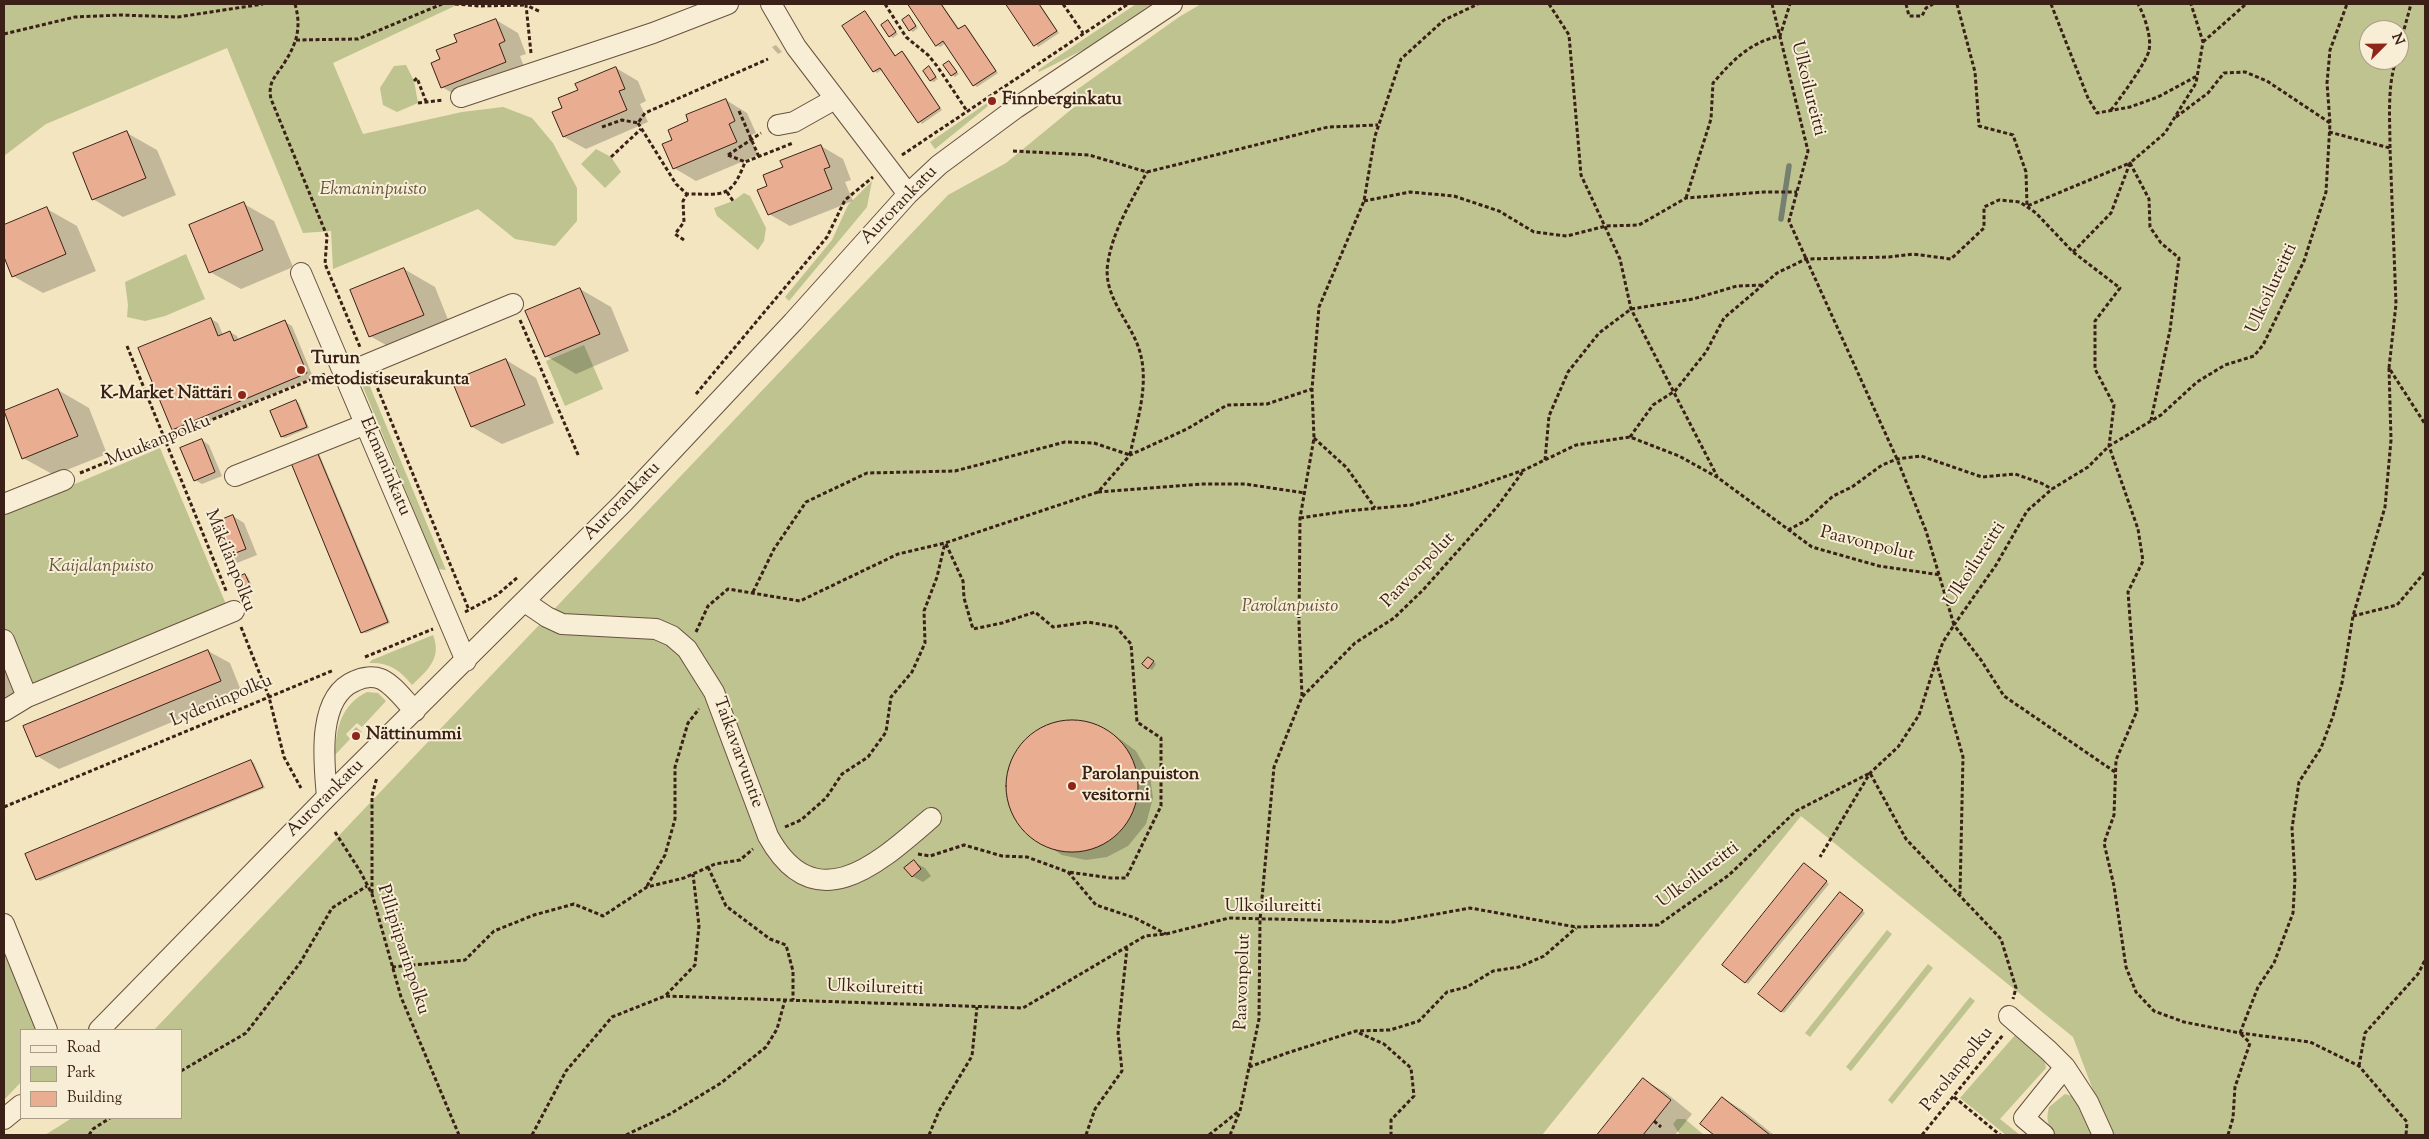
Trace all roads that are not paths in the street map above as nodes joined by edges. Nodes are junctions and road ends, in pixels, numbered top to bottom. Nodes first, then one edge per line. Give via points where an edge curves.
1 (728, 4) edge
2 (771, 4) edge
3 (1172, 4) edge
4 (461, 97) road end
5 (835, 99) junction
6 (778, 125) road end
7 (908, 194) junction
8 (301, 273) dead end
9 (513, 304) road end
10 (343, 370) junction
11 (366, 424) junction
12 (235, 476) dead end
13 (64, 480) road end
14 (4, 504) edge
15 (526, 602) junction
16 (234, 611) road end
17 (4, 640) edge
18 (466, 660) junction
19 (27, 698) junction
20 (4, 711) edge
21 (415, 711) junction
22 (327, 797) junction
23 (931, 818) dead end
24 (4, 924) edge
25 (2012, 1019) road end
26 (47, 1029) edge
27 (100, 1029) edge
28 (2065, 1067) junction
29 (20, 1106) edge
30 (4, 1118) edge
31 (2044, 1135) edge
32 (2103, 1135) edge

1 - 4 street via 653,33
2 - 5 street via 796,47
3 - 7 street, Aurorankatu via 1016,108 939,165
5 - 6 street via 794,122
5 - 7 street
7 - 15 street, Aurorankatu via 735,384
8 - 10 street, Ekmaninkatu
9 - 10 street via 367,364
10 - 11 street, Ekmaninkatu
11 - 12 street
11 - 18 street, Ekmaninkatu
13 - 14 street
15 - 18 street, Aurorankatu
15 - 23 street, Taikavarvuntie via 562,624 656,629 672,636 687,649 714,692 768,836 776,850 795,869 808,876 825,879 859,873 877,864
16 - 19 street
17 - 19 street
18 - 21 street, Aurorankatu
19 - 20 street
21 - 22 street, Aurorankatu
21 - 22 street via 387,682 378,678 353,681 340,691 332,705 326,730
22 - 27 street, Aurorankatu
24 - 26 street
25 - 28 street
28 - 31 street via 2024,1118
28 - 32 street via 2096,1115
29 - 30 street

